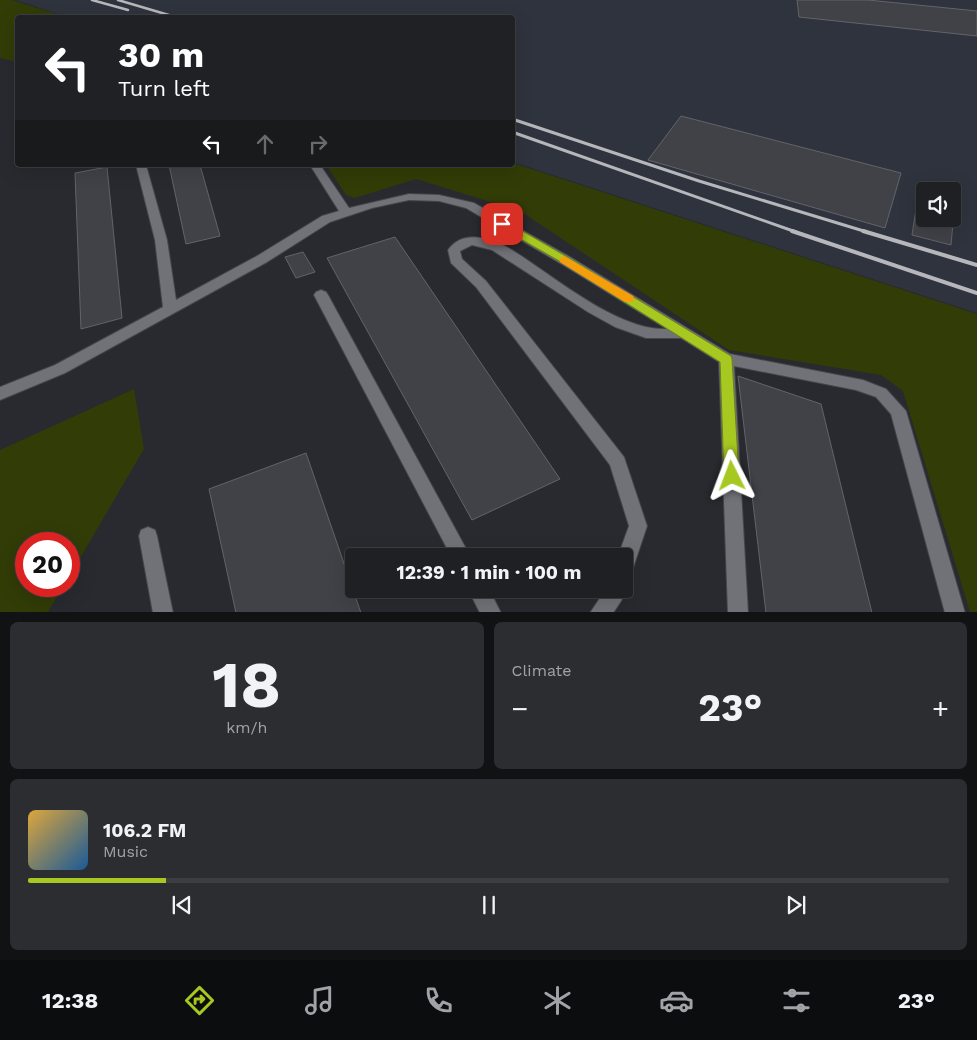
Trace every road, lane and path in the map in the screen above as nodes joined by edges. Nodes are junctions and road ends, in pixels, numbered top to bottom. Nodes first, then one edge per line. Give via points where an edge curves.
1 (142, 167) edge
2 (316, 167) edge
3 (346, 212) junction
4 (321, 295) dead end
5 (170, 309) junction
6 (683, 333) junction
7 (726, 359) junction
8 (0, 394) edge
9 (148, 536) dead end
10 (457, 548) edge
11 (630, 548) edge
12 (483, 598) edge
13 (611, 598) edge
14 (164, 612) edge
15 (491, 612) edge
16 (600, 612) edge
17 (738, 612) edge
18 (955, 612) edge

1 - 5 lane via 161,240
2 - 3 lane
3 - 5 lane via 326,219 262,259
3 - 6 lane via 408,198 438,198 470,205
4 - 10 lane
5 - 8 lane via 60,369
6 - 7 lane
6 - 11 lane via 659,336 627,327 486,243 472,240 454,250 456,260 481,284 618,462 638,526
7 - 17 lane
7 - 18 lane via 858,384 880,393 898,411
9 - 14 lane
12 - 15 lane
13 - 16 lane

